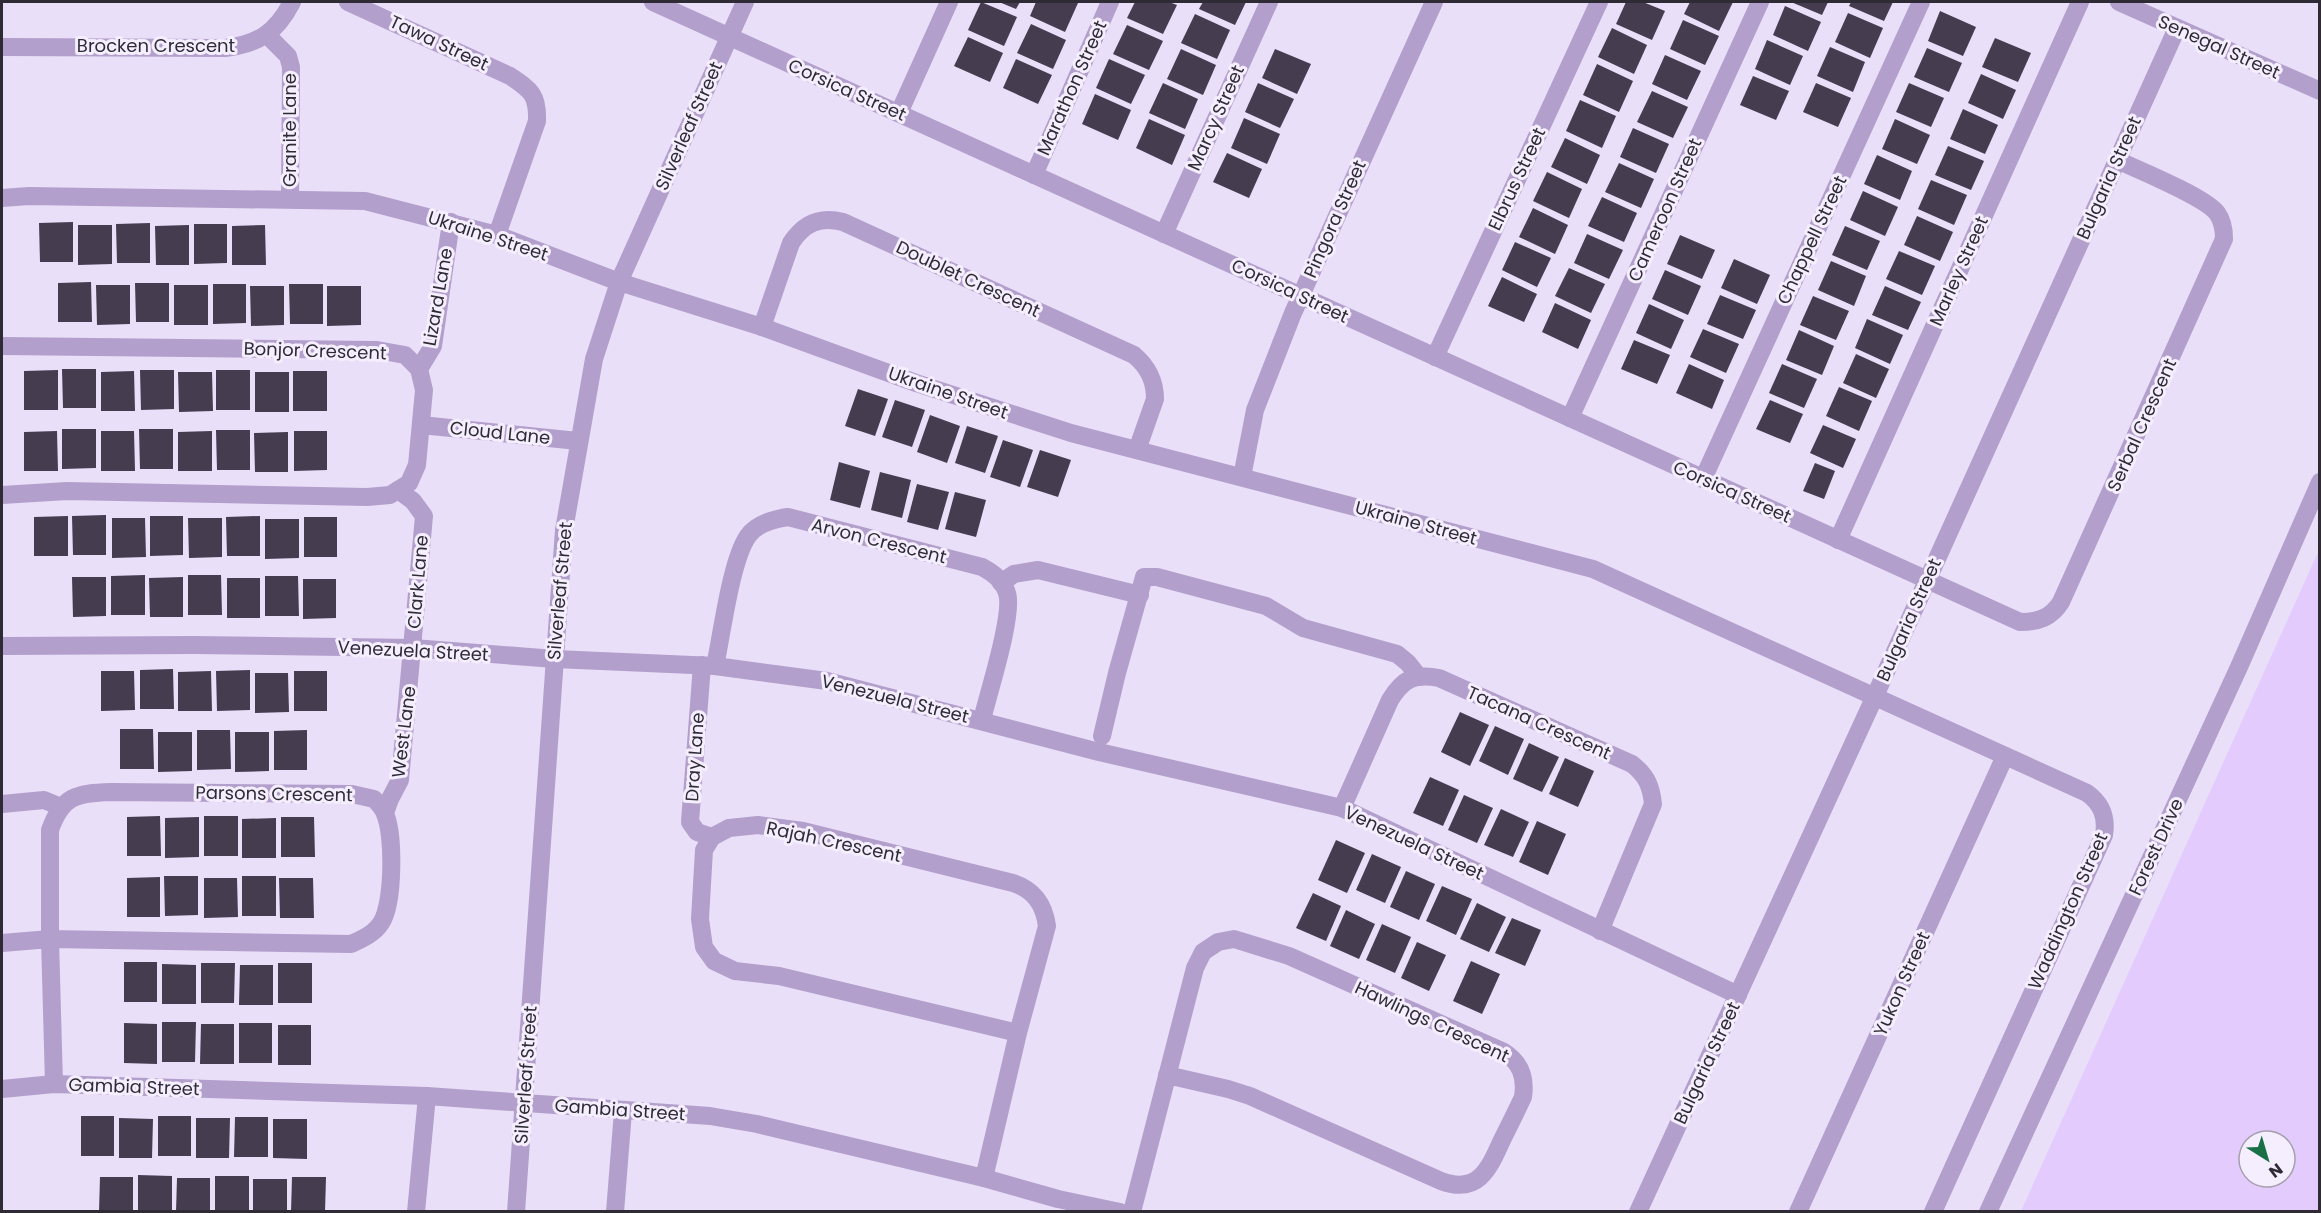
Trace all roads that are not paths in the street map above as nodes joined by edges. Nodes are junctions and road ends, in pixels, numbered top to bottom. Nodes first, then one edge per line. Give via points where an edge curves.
1 (292, 2) edge
2 (348, 2) edge
3 (653, 2) edge
4 (745, 2) edge
5 (950, 2) edge
6 (1110, 2) edge
7 (1269, 2) edge
8 (1434, 2) edge
9 (1599, 2) edge
10 (1760, 2) edge
11 (1921, 2) edge
12 (2080, 2) edge
13 (2119, 2) edge
14 (2177, 28) junction
15 (267, 35) junction
16 (729, 36) junction
17 (2, 47) edge
18 (2319, 92) edge
19 (899, 113) junction
20 (2117, 160) junction
21 (1034, 174) junction
22 (2, 198) edge
23 (290, 199) junction
24 (451, 222) junction
25 (1164, 234) junction
26 (497, 235) junction
27 (619, 282) junction
28 (1301, 296) junction
29 (762, 327) junction
30 (2, 346) edge
31 (1435, 357) junction
32 (419, 369) junction
33 (1570, 418) junction
34 (421, 425) junction
35 (578, 441) junction
36 (1137, 450) junction
37 (1242, 477) junction
38 (1703, 479) junction
39 (2319, 482) edge
40 (398, 490) junction
41 (2, 495) edge
42 (1838, 540) junction
43 (1927, 580) junction
44 (1001, 583) junction
45 (1140, 595) junction
46 (2, 646) edge
47 (413, 648) junction
48 (555, 659) junction
49 (709, 665) junction
50 (1419, 677) junction
51 (1875, 696) junction
52 (982, 720) junction
53 (1102, 736) dead end
54 (2005, 756) junction
55 (2, 804) edge
56 (61, 807) junction
57 (1342, 808) junction
58 (385, 813) junction
59 (712, 837) junction
60 (1600, 931) junction
61 (50, 939) junction
62 (2, 943) edge
63 (1738, 995) junction
64 (1018, 1033) junction
65 (1167, 1075) junction
66 (54, 1084) junction
67 (2, 1089) edge
68 (427, 1096) junction
69 (525, 1104) junction
70 (623, 1111) junction
71 (984, 1178) junction
72 (416, 1212) edge
73 (516, 1212) edge
74 (615, 1212) edge
75 (1120, 1212) edge
76 (1132, 1212) edge
77 (1638, 1212) edge
78 (1798, 1212) edge
79 (1933, 1212) edge
80 (1988, 1212) edge

1 - 15 street, Brocken Crescent
2 - 26 street, Tawa Street via 529,88 537,108 537,121
3 - 16 street, Corsica Street
4 - 16 street, Silverleaf Street
5 - 19 street
6 - 21 street, Marathon Street
7 - 25 street, Marcy Street
8 - 28 street, Pingora Street
9 - 31 street, Elbrus Street
10 - 33 street, Cameroon Street
11 - 38 street, Chappell Street
12 - 42 street, Marley Street
13 - 14 street, Senegal Street
14 - 18 street, Senegal Street
14 - 20 street, Bulgaria Street
15 - 17 street, Brocken Crescent via 247,45 225,48
15 - 23 street, Granite Lane via 288,56 291,67
16 - 19 street, Corsica Street
16 - 27 street, Silverleaf Street
19 - 21 street, Corsica Street
20 - 43 street, Bulgaria Street
20 - 43 street, Serbal Crescent via 2205,202 2218,214 2224,239 2213,269 2056,610 2040,620 2020,622
21 - 25 street, Corsica Street
22 - 23 street, Ukraine Street
23 - 24 street, Ukraine Street via 365,201
24 - 26 street, Ukraine Street
24 - 32 street, Lizard Lane via 433,346
25 - 28 street, Corsica Street
26 - 27 street, Ukraine Street
27 - 29 street, Ukraine Street
27 - 35 street, Silverleaf Street via 594,359
28 - 31 street, Corsica Street
28 - 37 street, Pingora Street via 1256,410
29 - 36 street, Ukraine Street via 971,401
29 - 36 street, Doublet Crescent via 797,234 814,221 843,222 1134,355 1149,372 1155,390
30 - 32 street, Bonjor Crescent via 377,350 405,355
31 - 33 street, Corsica Street
32 - 34 street via 424,390
33 - 38 street, Corsica Street
34 - 35 street, Cloud Lane
34 - 40 street via 417,465 409,483
35 - 48 street, Silverleaf Street via 564,530
36 - 37 street, Ukraine Street
37 - 51 street, Ukraine Street via 1593,568
38 - 42 street, Corsica Street
39 - 80 street, Forest Drive
40 - 41 street via 390,495 367,497 67,491
40 - 47 street, Clark Lane via 424,516
42 - 43 street, Corsica Street
43 - 51 street, Bulgaria Street
44 - 45 street via 1014,574 1038,570
44 - 49 street, Arvon Crescent via 982,567 777,518 748,535 738,555
44 - 52 street via 1007,591 1008,614
45 - 50 street via 1144,578 1157,577 1266,606 1303,628 1397,654
45 - 53 street
46 - 47 street, Venezuela Street
47 - 48 street, Venezuela Street
47 - 58 street, West Lane via 400,780
48 - 49 street, Venezuela Street
48 - 69 street, Silverleaf Street
49 - 52 street, Venezuela Street via 827,681
49 - 59 street, Dray Lane via 690,822 697,832
50 - 57 street via 1398,688 1390,700
50 - 60 street, Tacana Crescent via 1439,678 1632,764 1644,774 1653,804
51 - 54 street, Waddington Street
51 - 63 street, Bulgaria Street
52 - 57 street, Venezuela Street via 1099,752
54 - 78 street, Yukon Street
54 - 79 street, Waddington Street via 2087,793 2104,814 2104,836
55 - 56 street via 44,800
56 - 58 street, Parsons Crescent via 87,792 352,795 374,799
56 - 61 street via 50,830
57 - 60 street, Venezuela Street
58 - 61 street via 391,834 389,901 382,923 351,944
59 - 64 street via 704,850 700,919 704,947 714,961 735,971 779,976
59 - 64 street, Rajah Crescent via 729,828 758,825 803,831 1026,888 1038,899 1047,926
60 - 63 street, Venezuela Street
61 - 62 street
61 - 66 street
63 - 77 street, Bulgaria Street
64 - 71 street, Rajah Crescent
65 - 65 street, Hawlings Crescent via 1198,960 1210,945 1234,939 1289,956 1504,1052 1519,1065 1525,1086 1488,1170 1476,1181 1458,1185 1441,1181 1250,1096
65 - 76 street, Hawlings Crescent
66 - 67 street, Gambia Street
66 - 68 street, Gambia Street
68 - 69 street, Gambia Street
68 - 72 street
69 - 70 street, Gambia Street
69 - 73 street, Silverleaf Street
70 - 71 street, Gambia Street via 757,1124
70 - 74 street
71 - 75 street, Gambia Street

